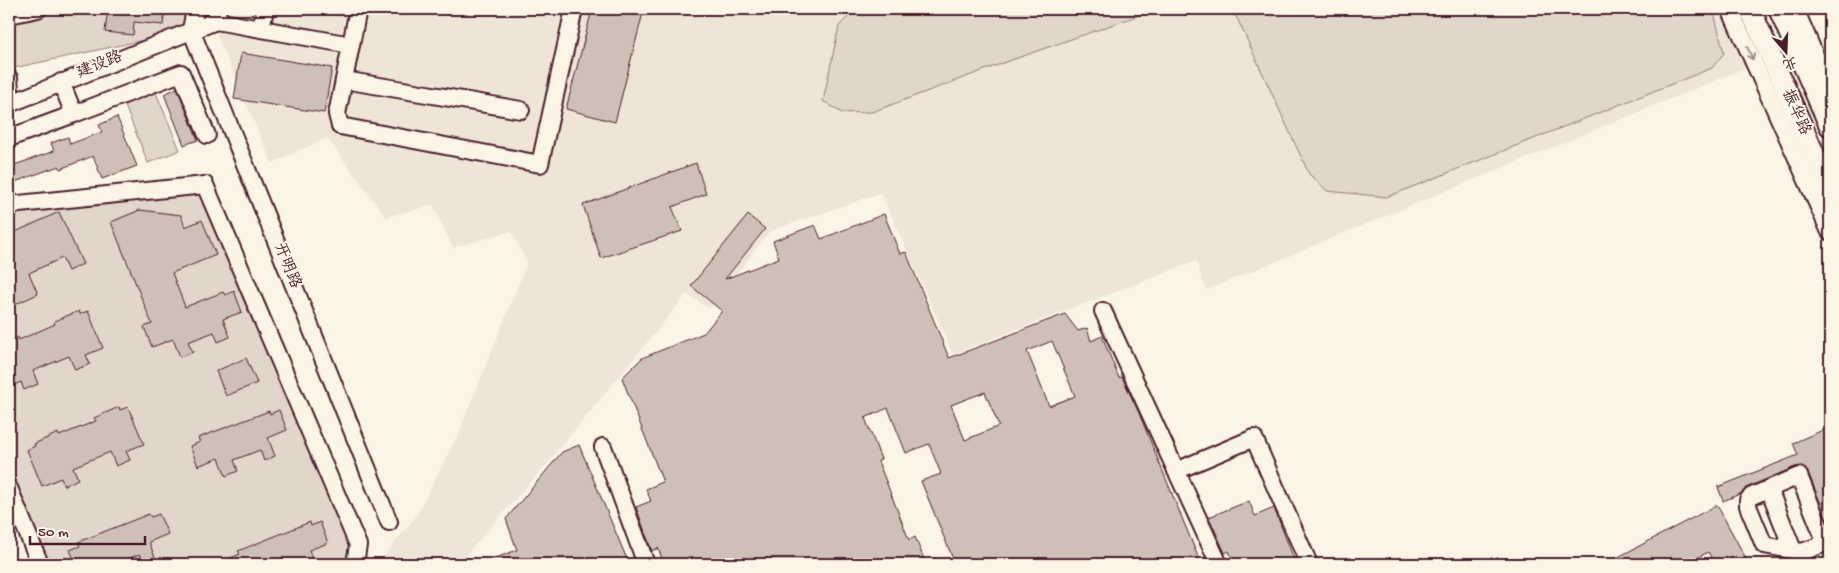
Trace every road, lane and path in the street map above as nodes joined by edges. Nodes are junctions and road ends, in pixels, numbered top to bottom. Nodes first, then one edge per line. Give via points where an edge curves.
1 (38, 9) edge
2 (195, 9) edge
3 (265, 9) edge
4 (358, 9) edge
5 (574, 9) edge
6 (1730, 9) edge
7 (1750, 9) edge
8 (1779, 9) edge
9 (1794, 9) edge
10 (9, 15) edge
11 (217, 15) edge
12 (261, 29) junction
13 (191, 30) junction
14 (351, 45) junction
15 (9, 78) edge
16 (344, 80) junction
17 (62, 82) junction
18 (1830, 90) edge
19 (10, 104) edge
20 (520, 110) dead end
21 (74, 114) junction
22 (1830, 126) edge
23 (206, 134) dead end
24 (9, 138) edge
25 (1830, 190) edge
26 (9, 205) edge
27 (1830, 232) edge
28 (1102, 311) dead end
29 (603, 448) dead end
30 (1176, 471) junction
31 (9, 488) edge
32 (1769, 489) junction
33 (389, 522) dead end
34 (1801, 556) edge
35 (40, 564) edge
36 (356, 564) edge
37 (646, 564) edge
38 (1219, 564) edge
39 (1309, 564) edge

1 - 10 street
2 - 13 street
3 - 12 street
4 - 14 street
5 - 16 street via 540,164 340,126 337,114
6 -> 27 street
7 - 25 main road, 振华路
8 - 22 main road, 振华路
9 - 18 street
11 - 12 street
11 - 13 street, 建设路
12 - 14 street
13 - 17 street, 建设路
13 - 33 street, 开明路
14 - 16 street
15 - 19 street
16 - 20 street
17 - 19 street, 建设路
17 - 21 street
21 - 23 street via 181,73
21 - 24 street
26 - 36 street via 205,185 358,545
28 - 30 street
29 - 37 street
30 - 38 street
30 - 39 street via 1254,438
31 - 35 street
32 - 34 street
32 - 34 street via 1748,500 1764,545
32 - 34 street via 1799,476 1826,543

